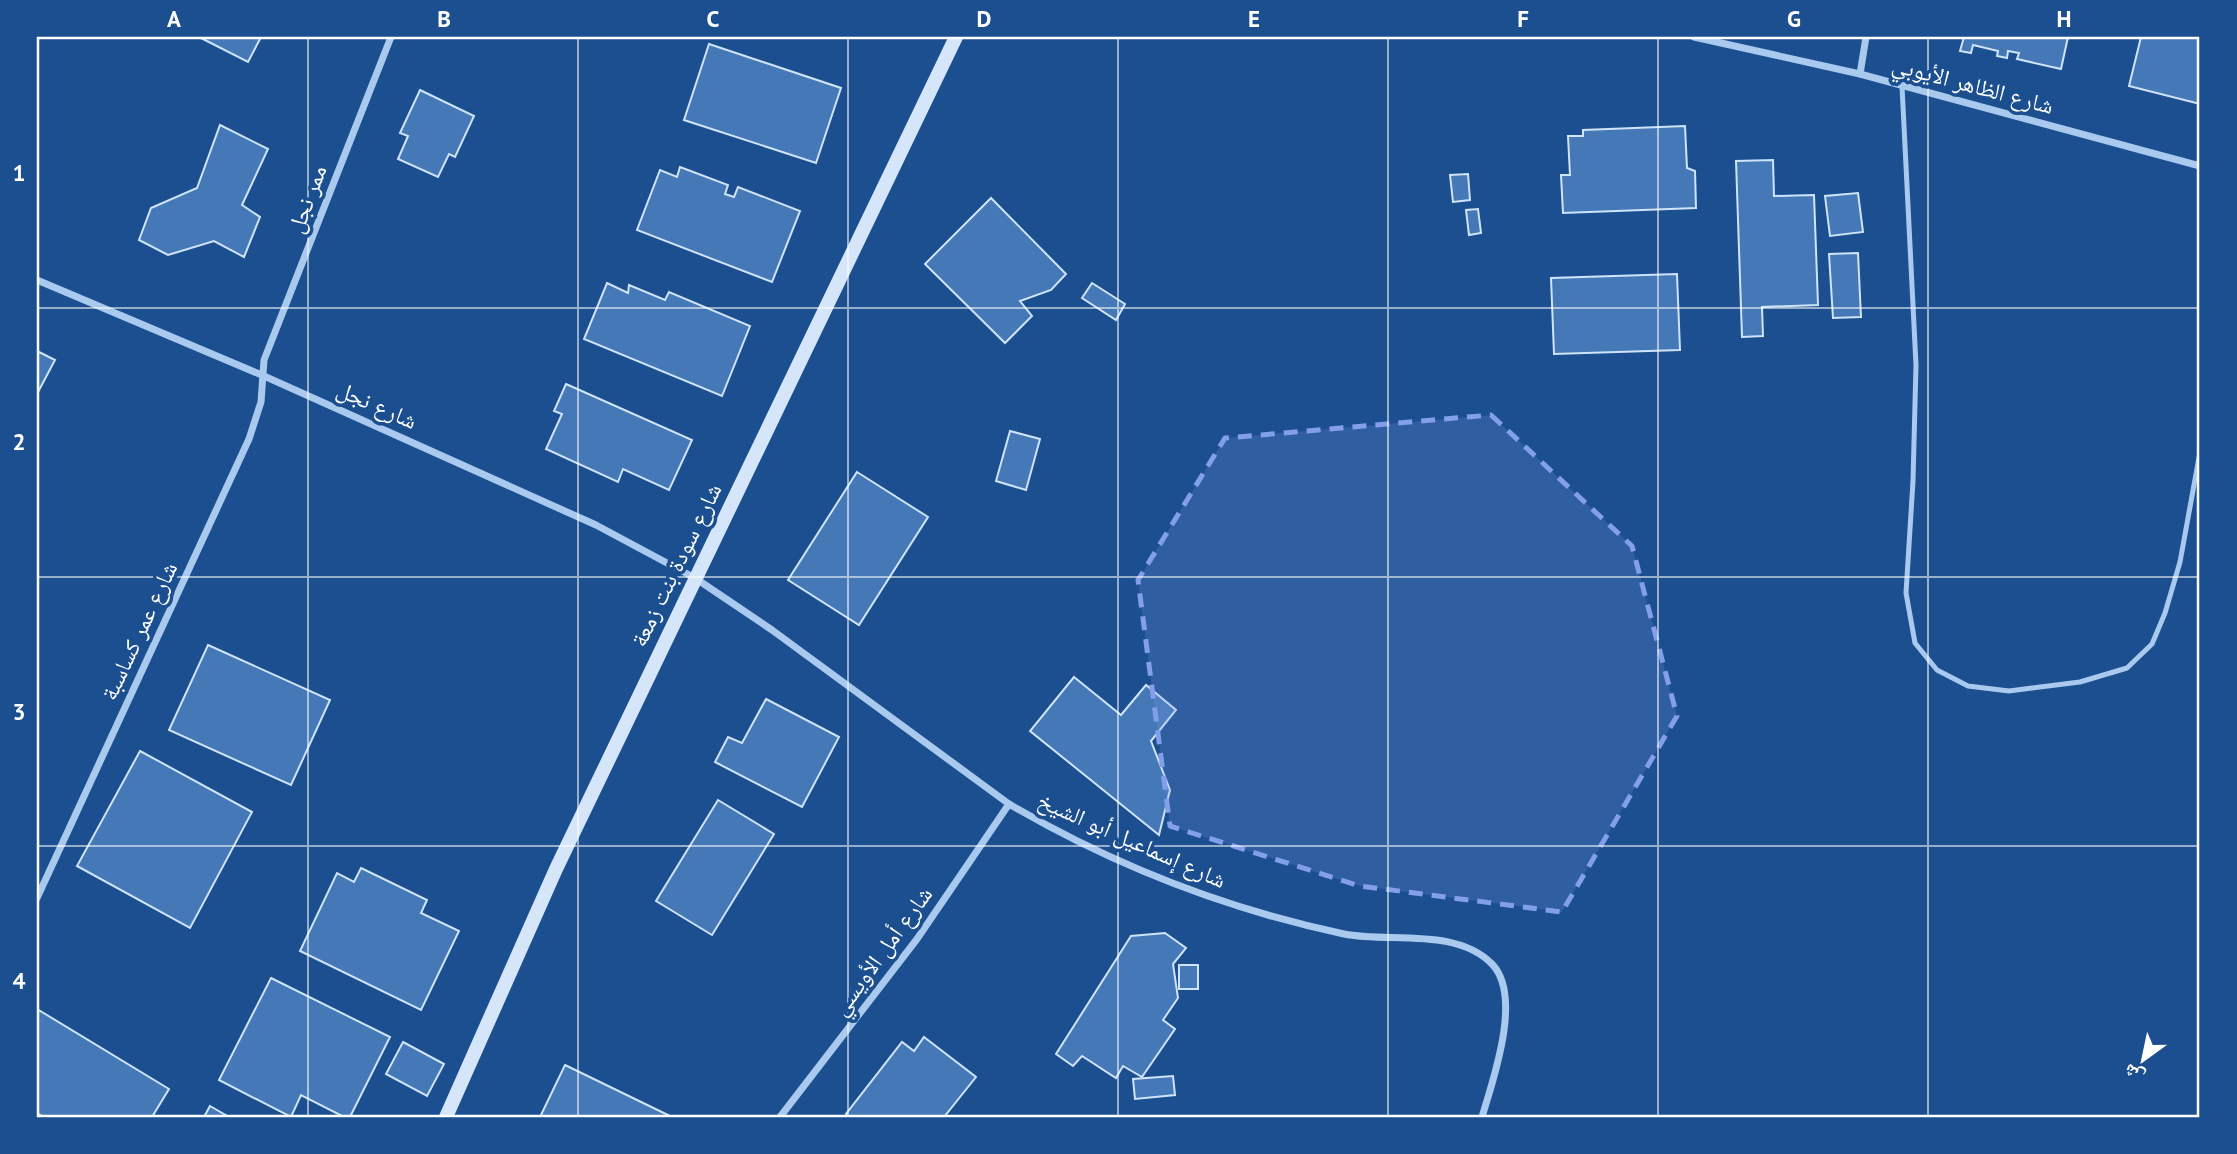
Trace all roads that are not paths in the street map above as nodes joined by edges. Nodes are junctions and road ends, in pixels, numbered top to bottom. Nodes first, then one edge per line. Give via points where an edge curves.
1 (391, 37) edge
2 (956, 37) edge
3 (1694, 37) edge
4 (1866, 37) edge
5 (1860, 74) junction
6 (1902, 86) junction
7 (2200, 166) edge
8 (37, 280) edge
9 (264, 376) junction
10 (2200, 452) edge
11 (695, 578) junction
12 (1009, 804) junction
13 (37, 898) edge
14 (446, 1117) edge
15 (780, 1117) edge
16 (1482, 1117) edge

1 - 9 street, ممر نجل via 264,360
2 - 11 street, شارع سودة بنت زمعة
3 - 5 street, شارع الظاهر الأيوبي
4 - 5 street
5 - 6 street, شارع الظاهر الأيوبي
6 - 7 street, شارع الظاهر الأيوبي
6 - 10 lane via 1916,365 1906,593 1915,643 1937,670 1968,686 2009,691 2080,682 2127,668 2152,644 2165,613 2180,562
8 - 9 street, شارع نجل
9 - 11 street, شارع نجل via 596,525
9 - 13 street, شارع عمر كساسبة via 249,439
11 - 12 street, شارع إسماعيل أبو الشيخ
11 - 14 street, شارع سودة بنت زمعة via 556,869
12 - 15 street, شارع أمل الأويسي via 917,939
12 - 16 street, شارع إسماعيل أبو الشيخ via 1050,828 1209,897 1267,916 1348,934 1437,941 1474,950 1493,965 1503,981 1505,1006 1500,1056

